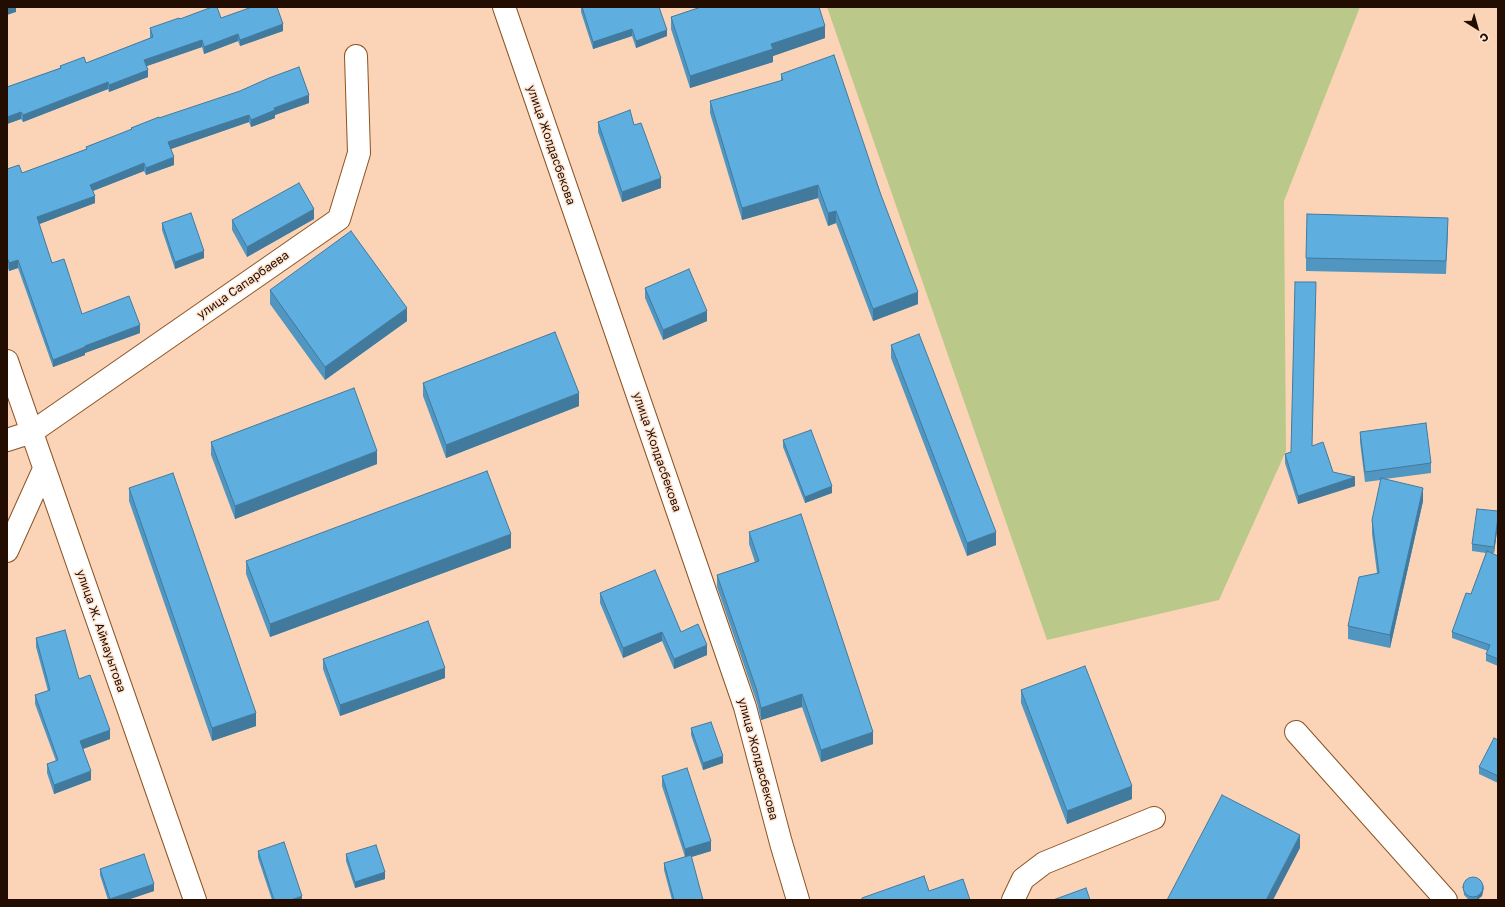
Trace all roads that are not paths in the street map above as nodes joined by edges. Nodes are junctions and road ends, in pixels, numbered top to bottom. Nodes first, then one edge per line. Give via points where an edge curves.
1 (504, 7) edge
2 (356, 56) dead end
3 (7, 361) edge
4 (32, 432) junction
5 (7, 440) edge
6 (44, 468) junction
7 (7, 551) edge
8 (1296, 732) dead end
9 (1154, 818) dead end
10 (193, 899) edge
11 (798, 900) edge
12 (1013, 900) edge
13 (1446, 900) edge

1 - 11 street, улица Жолдасбекова via 745,707
2 - 4 street, улица Сапарбаева via 359,153 339,219
3 - 4 street, улица Ж. Аймауытова
4 - 5 street, улица Сапарбаева
4 - 6 street, улица Ж. Аймауытова
6 - 7 street
6 - 10 street, улица Ж. Аймауытова
8 - 13 street
9 - 12 street via 1044,863 1023,879

